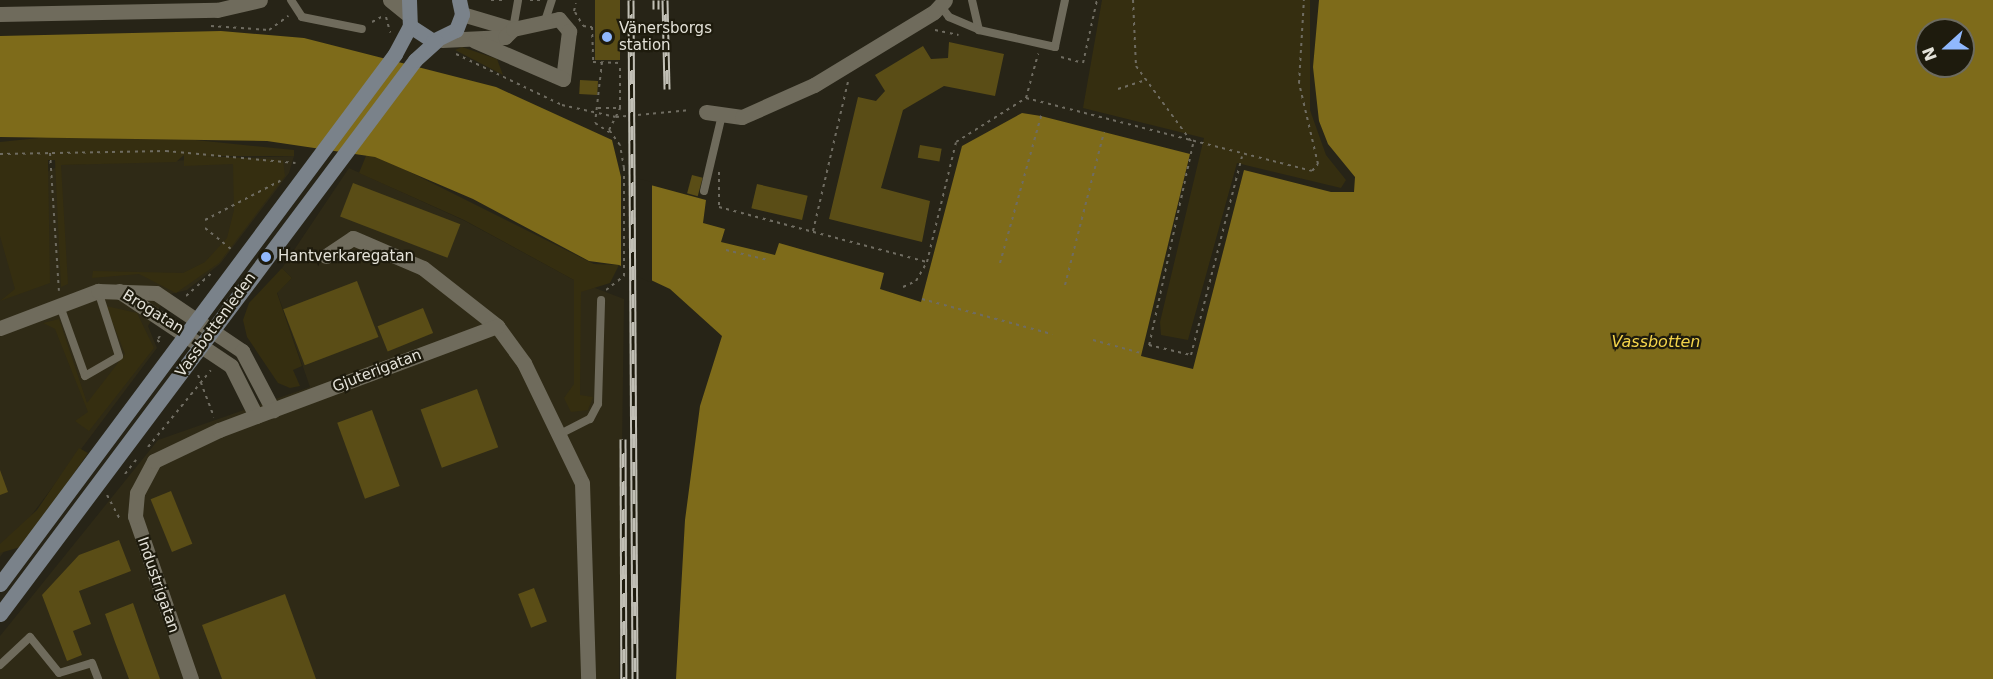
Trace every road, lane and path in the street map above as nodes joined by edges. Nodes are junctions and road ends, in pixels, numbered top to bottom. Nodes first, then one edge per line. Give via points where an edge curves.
1 (260, 0) edge
2 (291, 0) edge
3 (491, 0) edge
4 (501, 0) edge
5 (509, 0) edge
6 (518, 0) edge
7 (552, 0) edge
8 (972, 0) edge
9 (1065, 0) edge
10 (1097, 0) edge
11 (1133, 0) edge
12 (1304, 0) edge
13 (943, 3) edge
14 (217, 5) edge
15 (98, 6) edge
16 (461, 7) edge
17 (386, 9) edge
18 (575, 12) dead end
19 (408, 13) edge
20 (0, 14) edge
21 (375, 20) dead end
22 (545, 21) junction
23 (362, 29) dead end
24 (513, 30) junction
25 (980, 30) junction
26 (925, 36) dead end
27 (969, 37) dead end
28 (475, 41) junction
29 (443, 44) junction
30 (398, 49) junction
31 (1027, 49) dead end
32 (1039, 51) junction
33 (602, 62) junction
34 (856, 77) dead end
35 (1143, 81) junction
36 (1118, 89) dead end
37 (1026, 98) junction
38 (598, 108) junction
39 (620, 108) junction
40 (706, 112) joint
41 (597, 113) junction
42 (722, 115) junction
43 (1041, 116) dead end
44 (616, 117) junction
45 (1104, 132) dead end
46 (610, 133) junction
47 (1193, 144) junction
48 (50, 153) junction
49 (0, 154) edge
50 (1242, 156) junction
51 (300, 165) dead end
52 (712, 166) junction
53 (283, 180) dead end
54 (704, 191) dead end
55 (206, 220) dead end
56 (206, 228) dead end
57 (813, 231) junction
58 (726, 250) dead end
59 (235, 252) dead end
60 (326, 256) dead end
61 (768, 260) dead end
62 (927, 262) junction
63 (1000, 262) dead end
64 (1065, 285) dead end
65 (903, 287) dead end
66 (116, 290) junction
67 (98, 291) junction
68 (922, 299) dead end
69 (601, 300) joint
70 (60, 306) junction
71 (199, 317) junction
72 (497, 326) junction
73 (213, 327) junction
74 (0, 328) edge
75 (187, 333) junction
76 (1052, 334) dead end
77 (1093, 340) dead end
78 (201, 344) junction
79 (1141, 353) dead end
80 (202, 382) dead end
81 (273, 410) junction
82 (256, 416) junction
83 (562, 433) junction
84 (122, 478) dead end
85 (114, 487) dead end
86 (100, 505) dead end
87 (7, 566) edge
88 (0, 584) edge
89 (0, 614) edge
90 (0, 665) edge
91 (98, 679) edge
92 (191, 679) edge
93 (588, 679) edge

1 - 14 street
2 - 23 lane via 302,17
3 - 4 path
4 - 5 path
6 - 24 lane
7 - 22 lane
8 - 25 lane
9 - 25 lane via 1055,47
10 - 32 path via 1083,63
11 - 35 path via 1134,57
12 - 50 path via 1299,83 1318,164 1312,171 1300,171
13 - 25 lane via 949,17
13 - 42 street via 814,85 742,117
14 - 15 street
15 - 20 street
16 - 24 street
16 - 29 main road, Vassbottenleden via 456,30
17 - 19 street
17 - 21 path
17 - 30 path via 389,37
18 - 33 path via 583,26 592,27 593,62
19 - 29 main road via 419,36
19 - 30 main road, Vassbottenleden
22 - 24 street
22 - 28 street via 559,19 569,31 563,79
24 - 28 street via 505,37
26 - 27 path via 934,30
28 - 29 street
29 - 41 path via 484,63 500,77 562,105
29 - 73 main road, Vassbottenleden via 415,60
30 - 71 main road, Vassbottenleden
31 - 32 path
32 - 37 path
33 - 38 path
33 - 39 path via 620,63
34 - 57 path via 846,83
35 - 36 path
35 - 47 path
37 - 47 path
37 - 62 path via 956,142
38 - 39 path
38 - 41 path
39 - 44 path
40 - 42 street
40 - 44 path
41 - 44 path
41 - 46 path via 595,123
42 - 52 lane
43 - 63 path
44 - 46 path
45 - 64 path
46 - 69 path via 620,145 624,168 624,276
47 - 50 path
47 - 50 path via 1149,345 1191,355
48 - 49 path
48 - 51 path via 166,151 285,159
48 - 70 path
52 - 54 lane
52 - 57 path via 722,174 719,207
53 - 55 path
56 - 59 path
57 - 62 path
58 - 61 path
60 - 72 street via 353,238 423,268
62 - 65 path via 916,282
66 - 67 street, Brogatan
66 - 71 street, Brogatan via 156,293
66 - 75 street, Brogatan
67 - 70 street, Brogatan
67 - 70 lane via 118,356 85,376
68 - 76 path
69 - 83 lane via 598,404 590,419
70 - 74 street, Brogatan
71 - 73 street, Brogatan
71 - 75 main road, Vassbottenleden
72 - 81 street, Gjuterigatan
72 - 83 street
73 - 78 main road, Vassbottenleden
73 - 81 street, Brogatan via 250,362
75 - 78 street, Brogatan
75 - 87 main road, Vassbottenleden
77 - 79 path
78 - 82 street, Brogatan via 231,366
78 - 89 main road, Vassbottenleden
80 - 84 path
81 - 82 street, Gjuterigatan
82 - 92 street, Industrigatan via 154,461 137,494 142,545
83 - 93 street via 582,483 586,516
85 - 86 path
87 - 88 main road, Vassbottenleden
90 - 91 lane via 30,638 58,673 92,663

